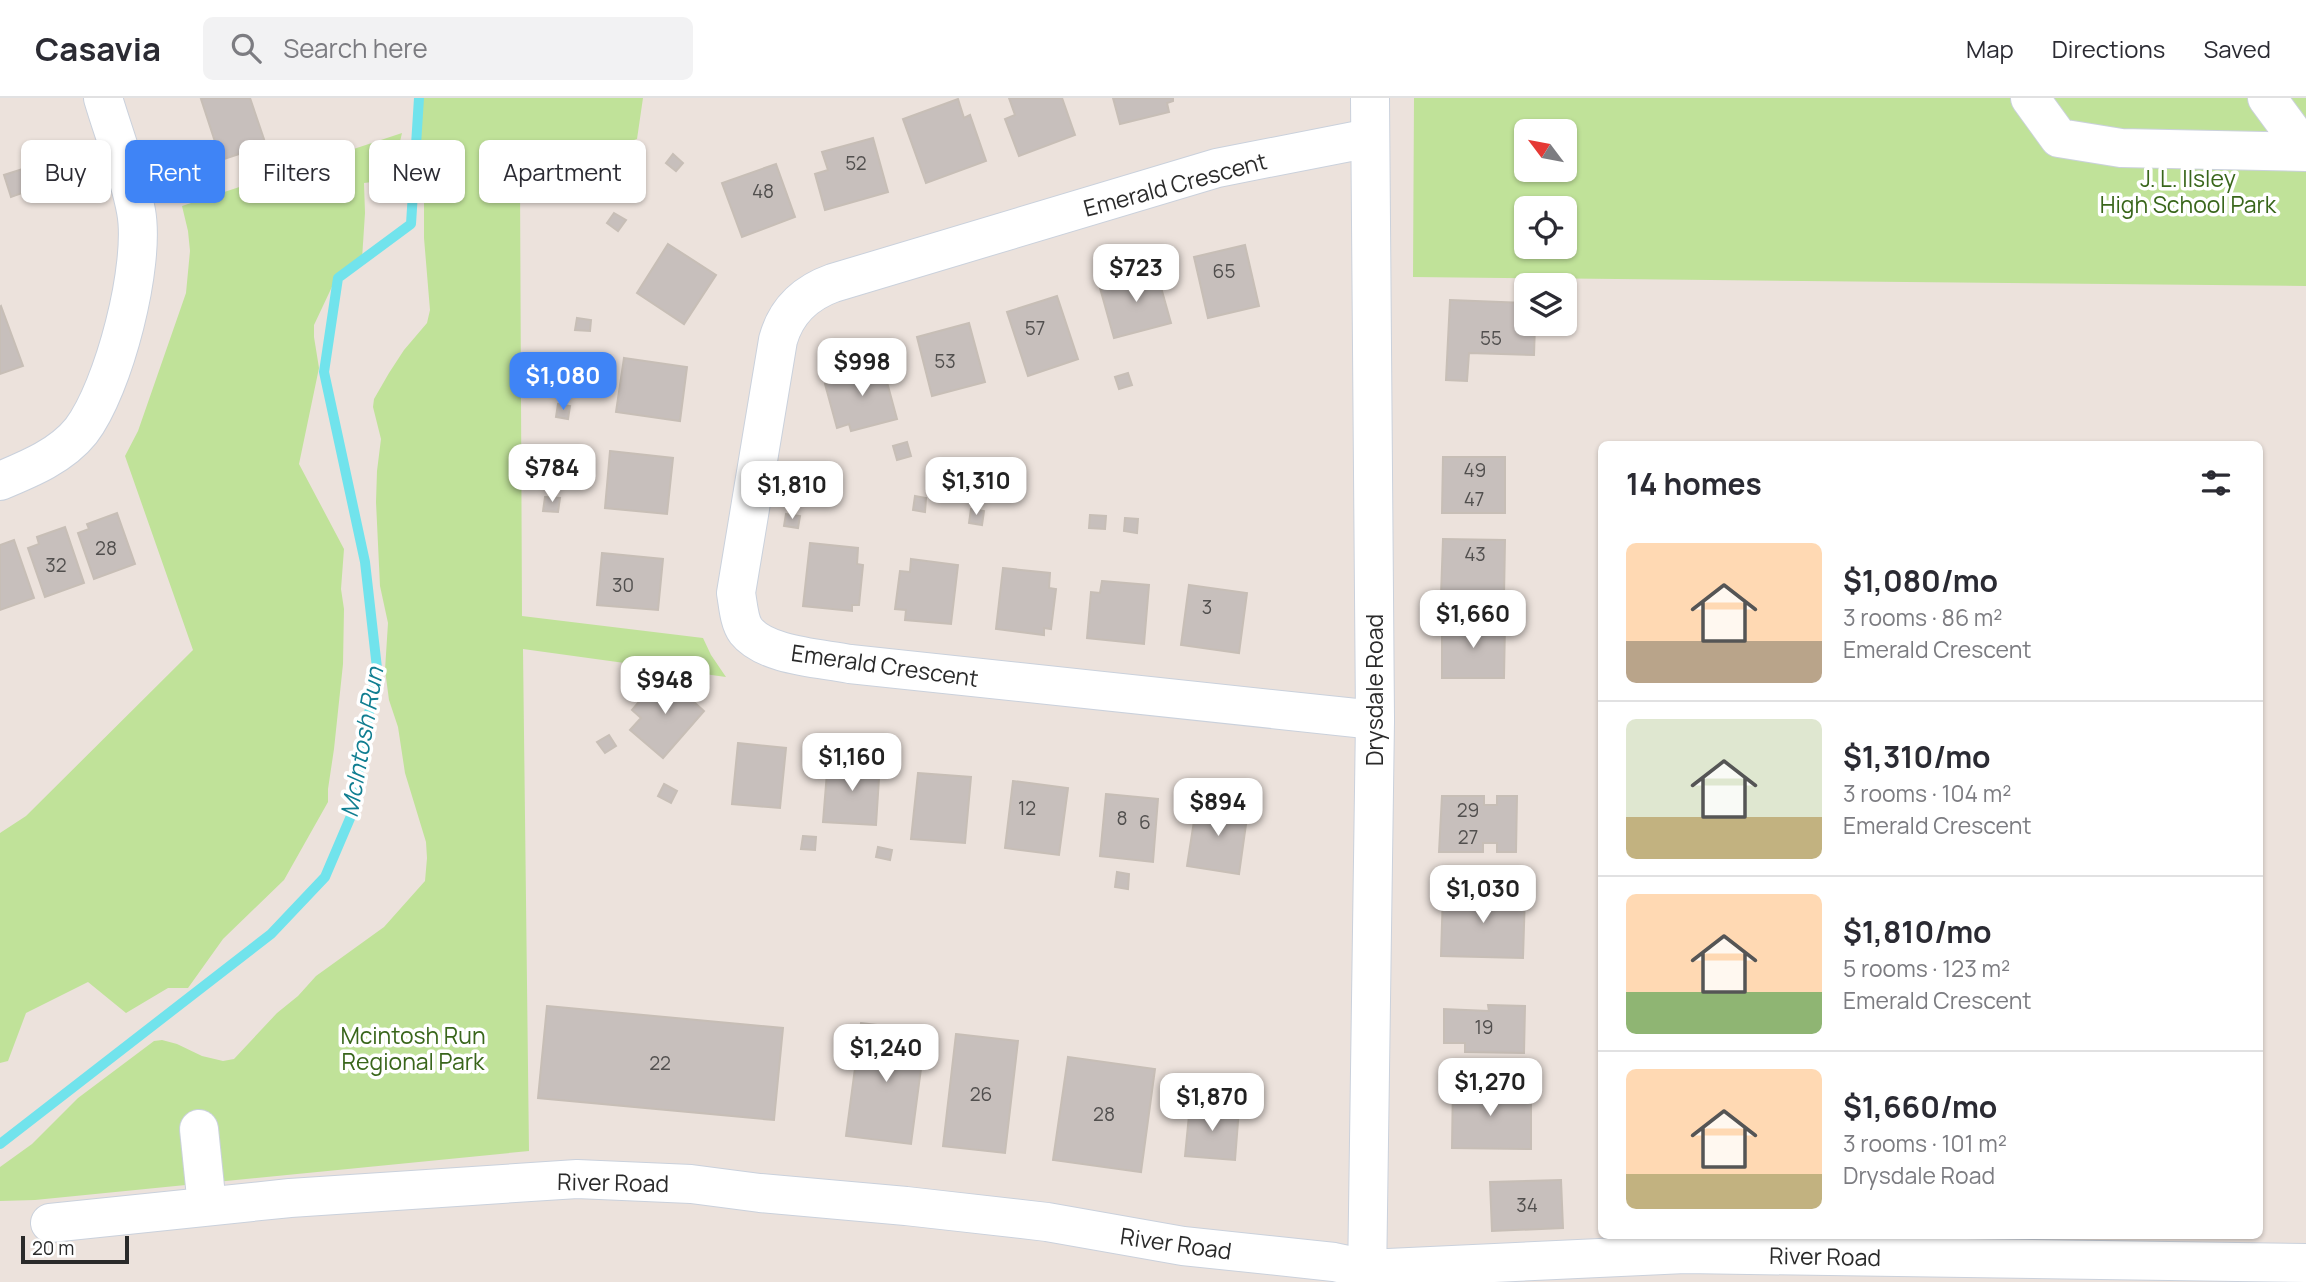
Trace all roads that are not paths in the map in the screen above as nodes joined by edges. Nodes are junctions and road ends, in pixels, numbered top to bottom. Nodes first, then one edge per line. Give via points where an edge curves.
1 (103, 98) edge
2 (1370, 98) edge
3 (2030, 98) edge
4 (2267, 98) edge
5 (1370, 138) junction
6 (2306, 152) edge
7 (0, 481) edge
8 (1375, 720) junction
9 (199, 1129) dead end
10 (207, 1206) junction
11 (50, 1223) dead end
12 (2306, 1263) edge
13 (1367, 1275) edge

1 - 7 street via 138,230 135,271 118,347 101,396 80,432 56,454
2 - 5 street, Drysdale Road
3 - 6 street via 2059,138 2121,148
4 - 6 street
5 - 8 street, Drysdale Road
5 - 8 street, Emerald Crescent via 1217,168 833,283 808,295 791,311 778,340 736,593 744,629 762,645 806,656
8 - 13 street, Drysdale Road
9 - 10 street
10 - 11 street, River Road
10 - 13 street, River Road via 577,1179 691,1184 1046,1222 1183,1246 1334,1262
12 - 13 street, River Road via 1685,1254

